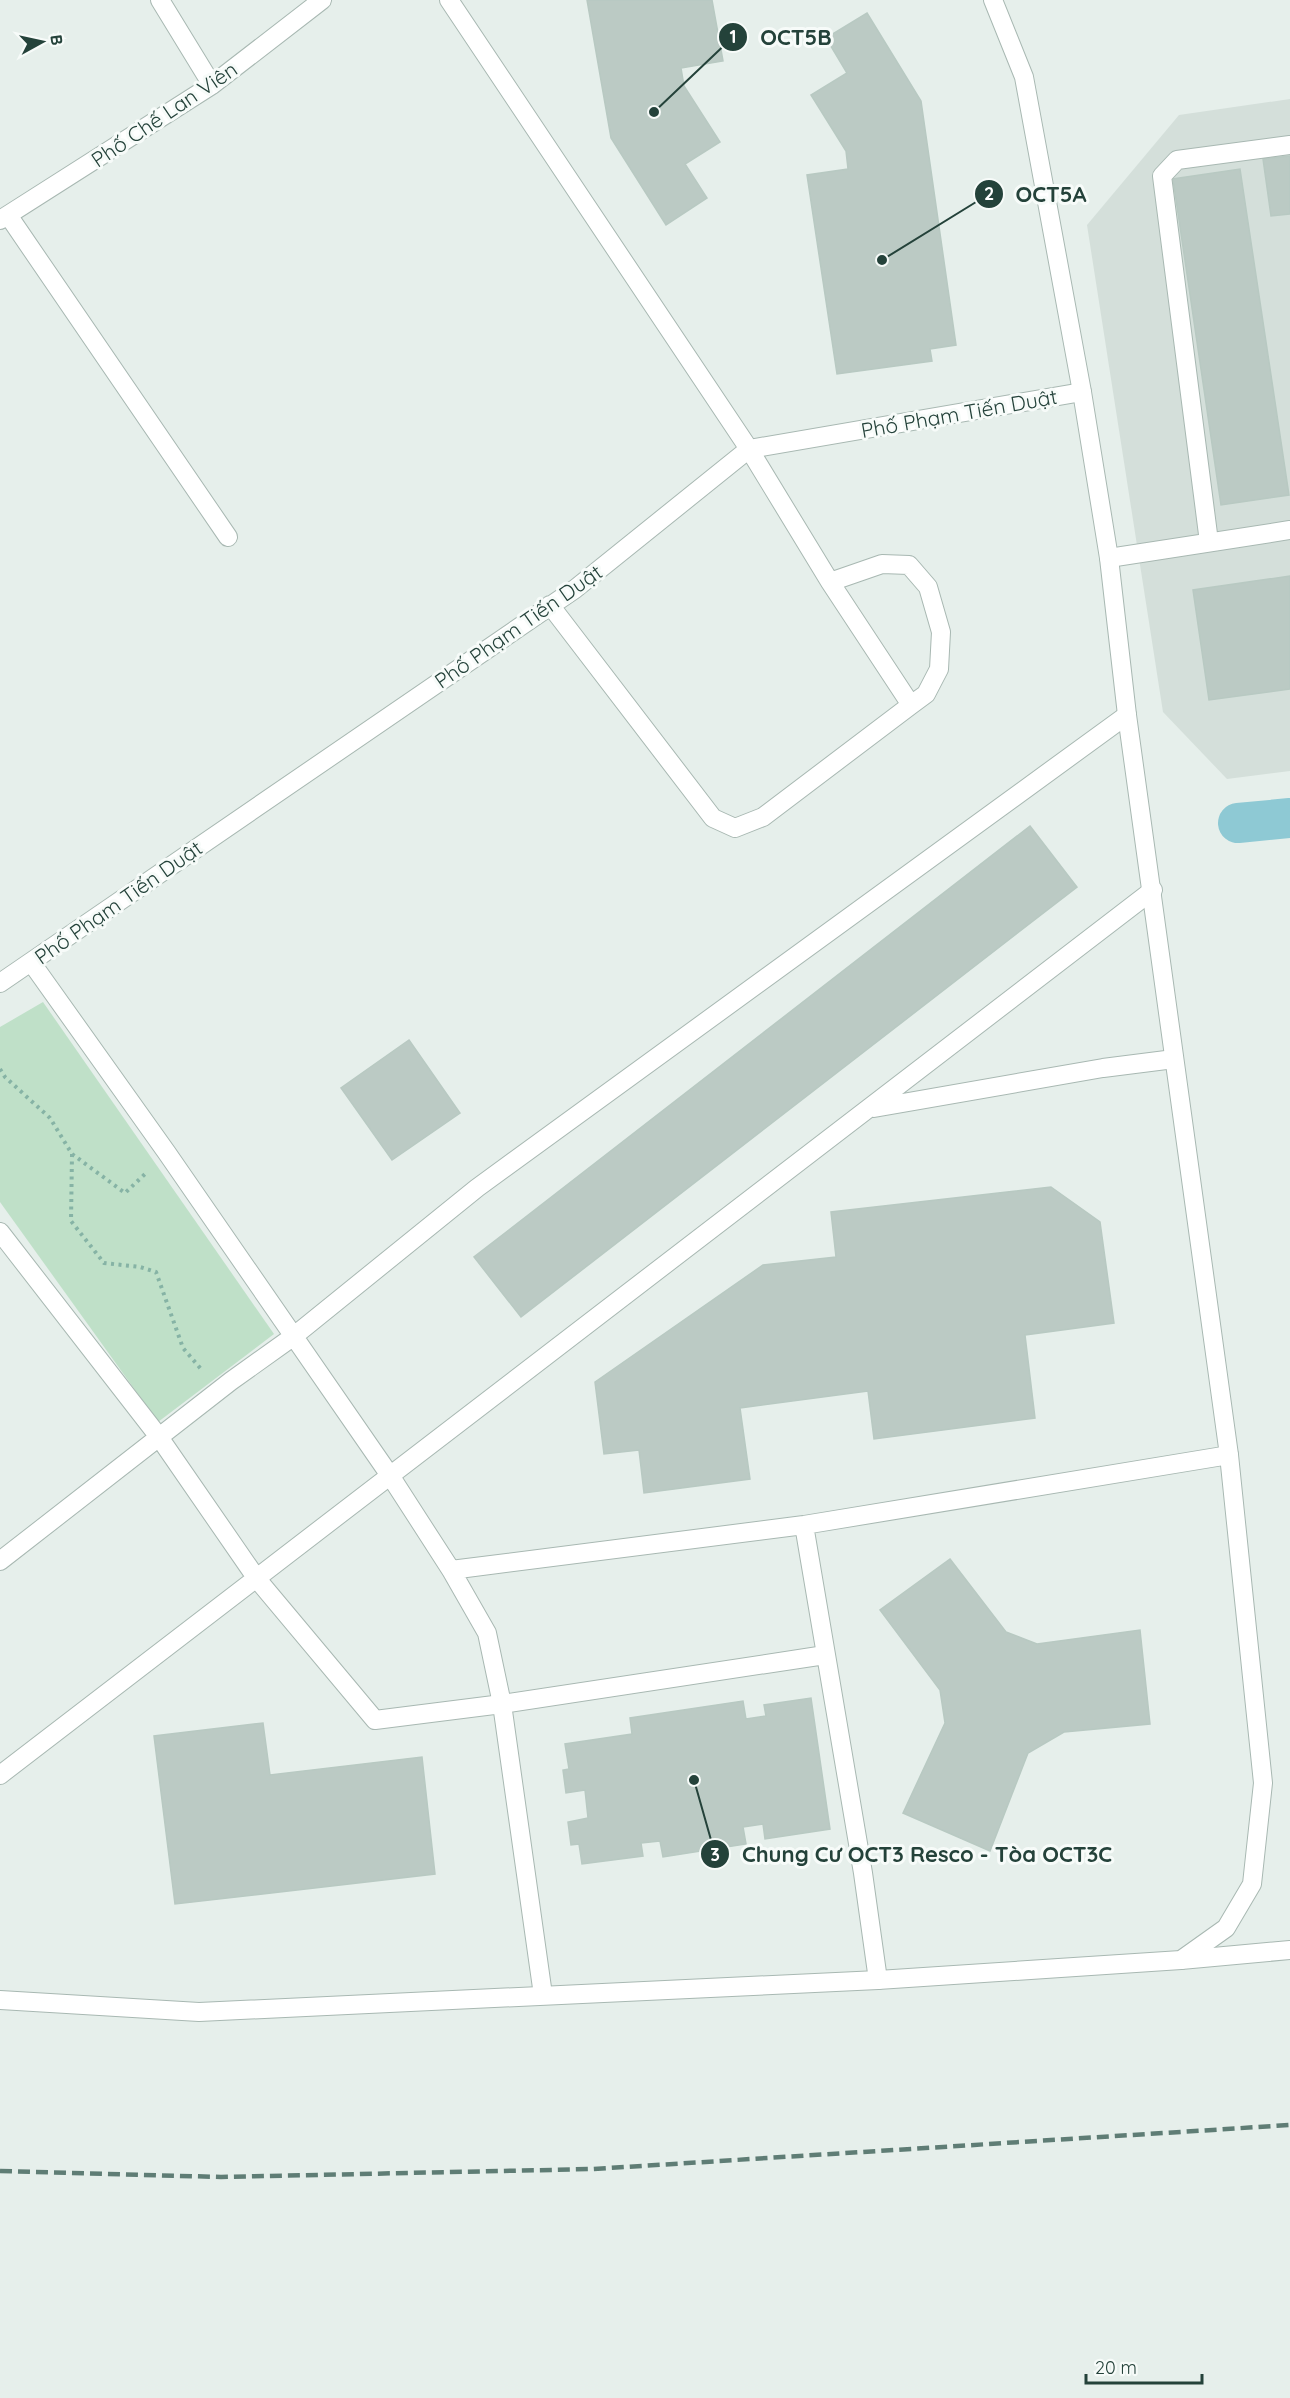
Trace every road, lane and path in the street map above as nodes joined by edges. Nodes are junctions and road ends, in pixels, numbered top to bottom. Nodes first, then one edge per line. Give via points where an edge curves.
1 (160, 0) edge
2 (322, 0) edge
3 (449, 0) edge
4 (993, 0) edge
5 (212, 85) junction
6 (1290, 145) edge
7 (4, 217) edge
8 (1082, 392) junction
9 (749, 449) junction
10 (1290, 530) edge
11 (228, 537) dead end
12 (1209, 542) junction
13 (1109, 558) junction
14 (830, 582) junction
15 (550, 605) junction
16 (911, 705) junction
17 (1127, 716) junction
18 (1153, 890) junction
19 (31, 962) junction
20 (0, 983) edge
21 (1174, 1059) junction
22 (0, 1069) edge
23 (870, 1108) junction
24 (167, 1153) junction
25 (72, 1154) junction
26 (0, 1232) edge
27 (294, 1336) junction
28 (231, 1381) junction
29 (159, 1437) junction
30 (1229, 1455) junction
31 (391, 1477) junction
32 (804, 1525) junction
33 (0, 1561) edge
34 (452, 1570) junction
35 (257, 1579) junction
36 (825, 1655) junction
37 (502, 1704) junction
38 (0, 1775) edge
39 (1290, 1950) edge
40 (1181, 1960) junction
41 (878, 1980) junction
42 (543, 1995) junction
43 (0, 2000) edge

1 - 5 street
2 - 5 street, Phố Chế Lan Viên
3 - 9 street
4 - 8 street via 1024,77
5 - 7 street, Phố Chế Lan Viên
6 - 12 street via 1177,160 1162,176
7 - 11 street
8 - 9 street, Phố Phạm Tiến Duật
8 - 13 street
9 - 14 street
9 - 15 street, Phố Phạm Tiến Duật
10 - 12 street
12 - 13 street
13 - 17 street
14 - 16 street
14 - 16 street via 882,564 909,565 928,587 941,632 939,669 926,694
15 - 16 street via 713,818 735,828 763,817
15 - 19 street, Phố Phạm Tiến Duật
17 - 18 street
17 - 27 street via 477,1188
18 - 21 street
18 - 23 street
19 - 20 street, Phố Phạm Tiến Duật
19 - 24 street
21 - 23 street
21 - 30 street
22 - 25 path via 50,1118
23 - 31 street
24 - 25 path via 125,1193
24 - 27 street
25 - 28 path via 71,1221 104,1263 156,1272 183,1348 210,1379
26 - 29 street
27 - 28 street
27 - 31 street
28 - 29 street
29 - 33 street
29 - 35 street
30 - 32 street
30 - 40 street via 1263,1783 1252,1884 1226,1928
31 - 34 street
31 - 35 street
32 - 34 street
32 - 36 street
34 - 37 street via 487,1633
35 - 37 street via 375,1720
35 - 38 street
36 - 37 street
36 - 41 street
37 - 42 street
39 - 40 street
40 - 41 street
41 - 42 street
42 - 43 street via 199,2012

